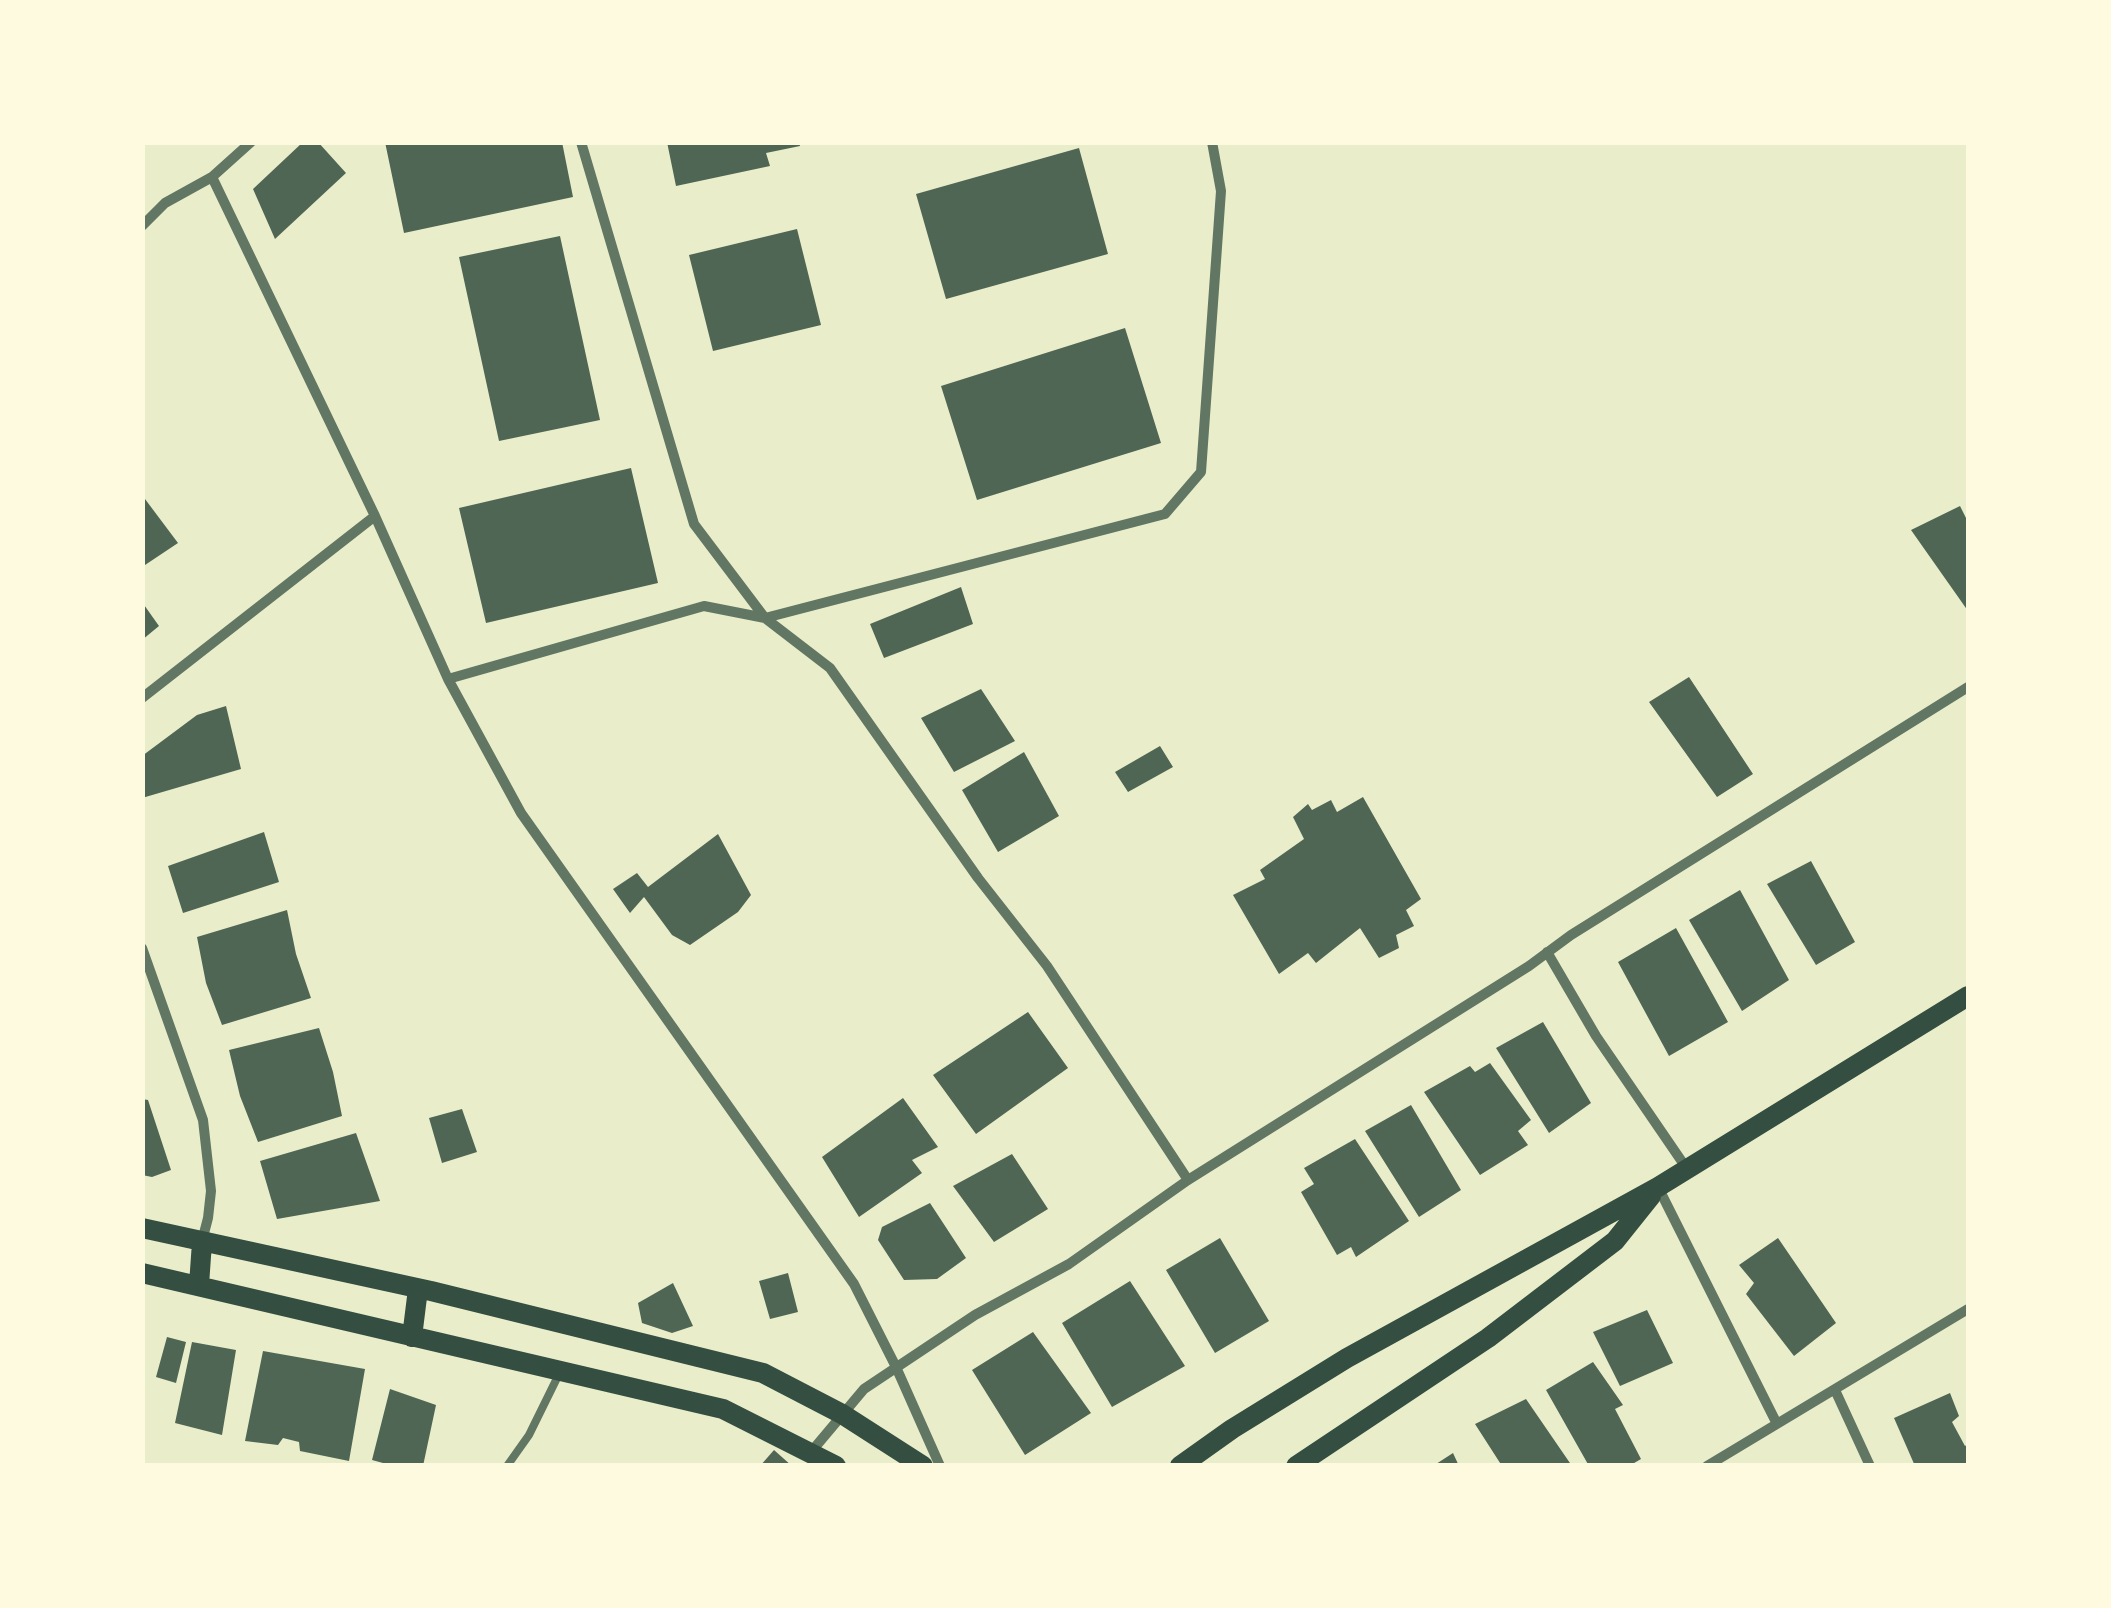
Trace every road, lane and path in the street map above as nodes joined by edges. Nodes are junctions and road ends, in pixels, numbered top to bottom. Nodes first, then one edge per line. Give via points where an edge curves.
1 (251, 142) edge
2 (580, 142) edge
3 (1212, 142) edge
4 (212, 178) junction
5 (142, 226) edge
6 (376, 516) junction
7 (765, 618) junction
8 (448, 680) junction
9 (1968, 686) edge
10 (142, 698) edge
11 (142, 948) edge
12 (1547, 952) junction
13 (1968, 996) edge
14 (1687, 1169) junction
15 (1188, 1180) junction
16 (1658, 1187) junction
17 (142, 1228) edge
18 (202, 1242) junction
19 (142, 1272) edge
20 (199, 1285) junction
21 (418, 1289) junction
22 (1968, 1309) edge
23 (412, 1336) junction
24 (896, 1367) junction
25 (560, 1372) junction
26 (1835, 1390) junction
27 (842, 1414) junction
28 (1776, 1422) junction
29 (812, 1452) junction
30 (507, 1466) edge
31 (836, 1466) edge
32 (923, 1466) edge
33 (940, 1466) edge
34 (1180, 1466) edge
35 (1296, 1466) edge
36 (1707, 1466) edge
37 (1870, 1466) edge

1 - 4 street
2 - 7 street via 694,524
3 - 7 street via 1221,192 1201,472 1165,514
4 - 5 street via 164,203
4 - 6 street
6 - 8 street
6 - 10 street
7 - 8 street via 704,606
7 - 15 street via 830,668 1047,966
8 - 24 street via 521,812 854,1284
9 - 12 street
11 - 18 street via 202,1120 211,1192
12 - 14 street
12 - 15 street
13 - 14 main road
14 - 16 main road
15 - 24 street via 1069,1264
16 - 28 street
16 - 34 main road via 1347,1358
16 - 35 main road via 1614,1241 1567,1278
17 - 18 main road
18 - 20 main road
18 - 21 main road
19 - 20 main road
20 - 23 main road
21 - 23 main road
21 - 27 main road via 762,1373
22 - 26 street
23 - 25 main road
24 - 27 street
24 - 33 street
25 - 29 main road via 722,1409
25 - 30 lane
26 - 28 street
26 - 37 street
27 - 29 street
27 - 32 main road
28 - 36 street
29 - 31 main road

